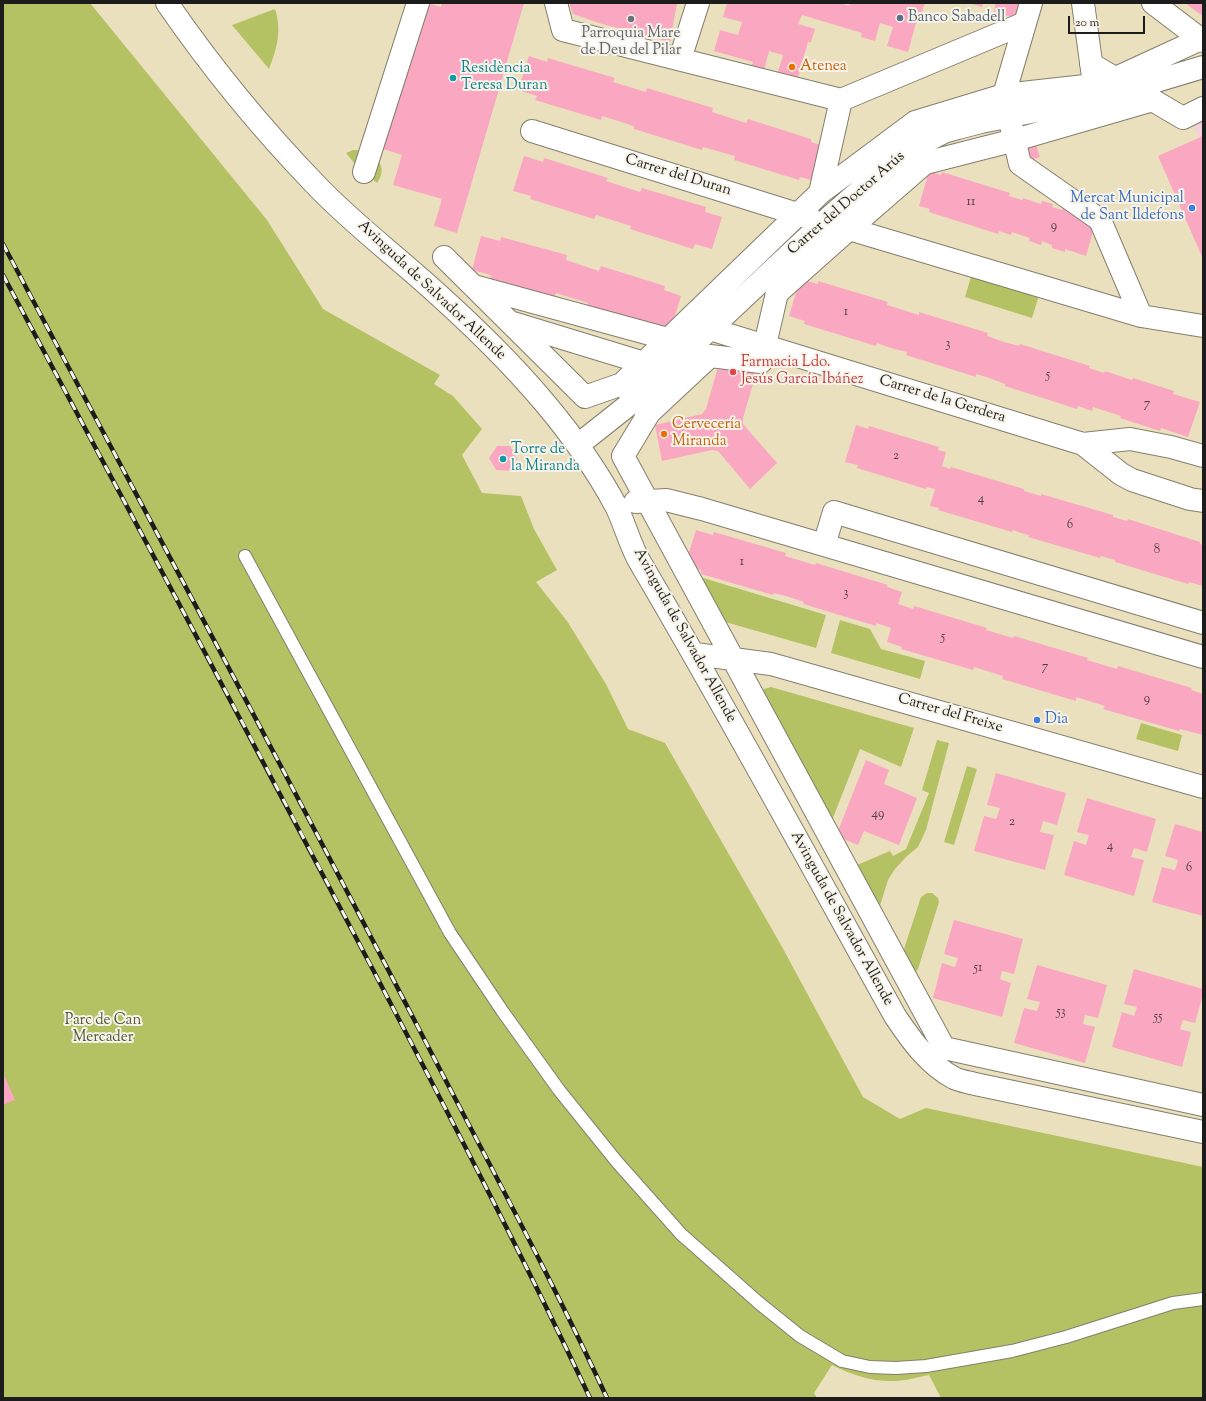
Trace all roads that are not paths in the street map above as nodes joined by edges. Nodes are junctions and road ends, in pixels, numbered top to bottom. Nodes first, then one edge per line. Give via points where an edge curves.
1 (167, 3) edge
2 (418, 3) edge
3 (556, 3) edge
4 (698, 3) edge
5 (1082, 3) edge
6 (1153, 3) edge
7 (1028, 13) edge
8 (1202, 40) edge
9 (680, 59) junction
10 (1091, 64) junction
11 (1203, 67) edge
12 (1124, 83) junction
13 (1095, 92) junction
14 (1004, 95) junction
15 (841, 100) junction
16 (1153, 100) junction
17 (1203, 108) edge
18 (1009, 116) junction
19 (532, 132) dead end
20 (1014, 140) junction
21 (364, 172) dead end
22 (820, 193) junction
23 (799, 214) junction
24 (823, 223) junction
25 (849, 229) junction
26 (444, 257) dead end
27 (473, 286) junction
28 (1141, 316) junction
29 (509, 322) junction
30 (1203, 326) edge
31 (710, 329) junction
32 (668, 339) junction
33 (489, 340) junction
34 (765, 346) junction
35 (643, 363) junction
36 (667, 370) junction
37 (636, 399) junction
38 (1082, 444) junction
39 (578, 445) junction
40 (1203, 456) edge
41 (647, 501) junction
42 (1203, 501) edge
43 (615, 505) junction
44 (824, 545) junction
45 (244, 556) dead end
46 (1203, 623) edge
47 (695, 654) junction
48 (1203, 657) edge
49 (734, 660) junction
50 (1203, 787) edge
51 (1203, 1105) edge
52 (1203, 1132) edge
53 (1203, 1299) edge

1 - 33 street, Avinguda de Salvador Allende via 225,81 316,185
2 - 21 street
3 - 9 street via 563,30
4 - 9 street
5 - 10 street
6 - 8 street
7 - 14 street
7 - 15 street
8 - 12 street
9 - 15 street
10 - 12 street
10 - 13 street
11 - 12 street, Carrer del Doctor Arús
12 - 13 street, Carrer del Doctor Arús
12 - 16 street
13 - 14 street
13 - 18 street, Carrer del Doctor Arús
14 - 18 street
14 - 22 street via 915,122
15 - 22 street
16 - 17 street via 1183,118
16 - 20 street
18 - 20 street
18 - 24 street, Carrer del Doctor Arús via 944,132 913,148 889,165
19 - 23 street, Carrer del Duran
20 - 25 street via 925,162
20 - 28 street via 1020,164 1100,220
22 - 23 street
23 - 24 street, Carrer del Duran
23 - 32 street
24 - 31 street, Carrer del Doctor Arús
25 - 28 street
25 - 34 street via 778,293
26 - 27 street
27 - 29 street
27 - 32 street
28 - 30 street
29 - 33 street
29 - 35 street
29 - 37 street via 585,397
31 - 34 street, Carrer de la Gerdera
31 - 36 street, Carrer del Doctor Arús
32 - 35 street
33 - 39 street, Avinguda de Salvador Allende
34 - 37 street via 761,362 710,356
34 - 38 street, Carrer de la Gerdera
35 - 36 street
35 - 37 street
36 - 37 street, Carrer del Doctor Arús
37 - 39 street, Carrer del Doctor Arús
37 - 41 street via 623,456
38 - 40 street, Carrer de la Gerdera via 1130,439
38 - 42 street, Carrer de la Gerdera via 1132,480
39 - 43 street, Avinguda de Salvador Allende
41 - 43 street
41 - 44 street via 666,500
41 - 49 street
43 - 47 street, Avinguda de Salvador Allende via 637,557
44 - 46 street via 834,512
44 - 48 street
45 - 53 lane via 450,933 508,1019 564,1096 617,1162 681,1234 800,1336 842,1361 870,1367 926,1366 1012,1351 1066,1337 1173,1302
47 - 49 street, Carrer del Freixe
47 - 52 street, Avinguda de Salvador Allende via 895,1016 926,1057 955,1079
49 - 50 street, Carrer del Freixe via 771,664
49 - 51 street via 944,1048

